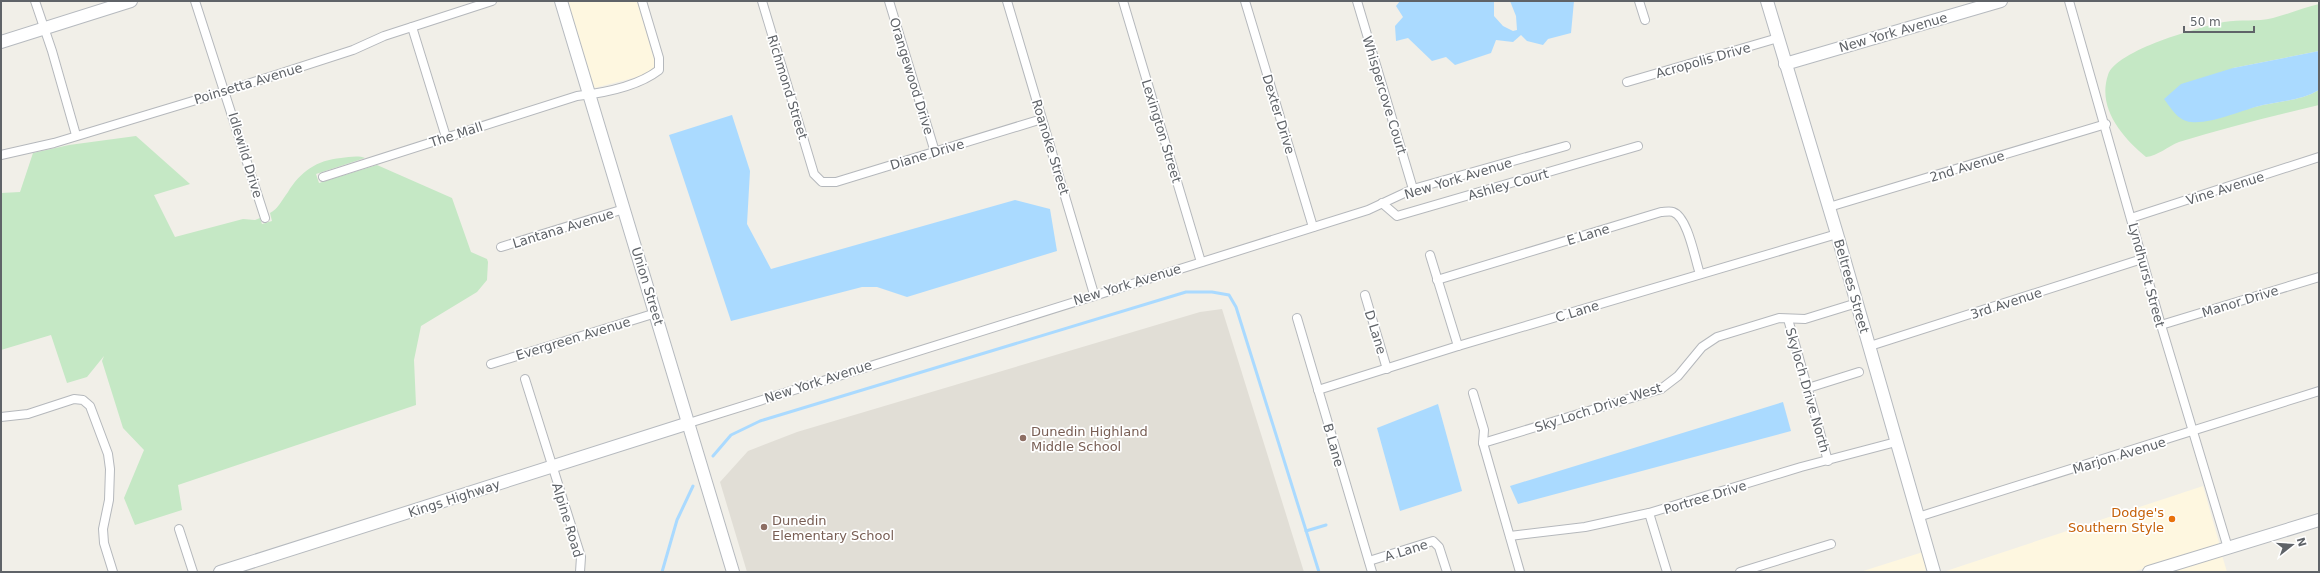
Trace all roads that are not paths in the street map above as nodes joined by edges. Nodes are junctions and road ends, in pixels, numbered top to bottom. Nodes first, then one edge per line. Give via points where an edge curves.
1 (34, 1) edge
2 (131, 1) edge
3 (196, 1) edge
4 (492, 1) edge
5 (561, 1) edge
6 (642, 1) edge
7 (762, 1) edge
8 (889, 1) edge
9 (1007, 1) edge
10 (1123, 1) edge
11 (1245, 1) edge
12 (1357, 1) edge
13 (1639, 1) edge
14 (1767, 1) edge
15 (2001, 1) edge
16 (2069, 1) edge
17 (1645, 20) dead end
18 (412, 27) junction
19 (44, 29) junction
20 (1778, 38) junction
21 (1, 42) edge
22 (1785, 64) junction
23 (1627, 82) dead end
24 (226, 91) junction
25 (590, 94) junction
26 (1042, 119) junction
27 (2106, 124) junction
28 (76, 135) junction
29 (446, 137) junction
30 (1566, 146) dead end
31 (1638, 146) dead end
32 (935, 152) junction
33 (1, 155) edge
34 (2319, 157) edge
35 (814, 174) joint
36 (323, 178) dead end
37 (1413, 189) junction
38 (1382, 203) junction
39 (1829, 207) junction
40 (624, 209) junction
41 (265, 218) dead end
42 (2131, 218) junction
43 (1313, 227) junction
44 (1837, 234) junction
45 (501, 247) dead end
46 (1430, 255) dead end
47 (2142, 259) junction
48 (1201, 262) junction
49 (1700, 274) junction
50 (2319, 277) edge
51 (1437, 280) junction
52 (1094, 294) junction
53 (1365, 295) dead end
54 (1857, 303) junction
55 (656, 313) junction
56 (1297, 318) dead end
57 (1788, 318) junction
58 (2161, 325) junction
59 (1458, 346) junction
60 (1870, 346) junction
61 (491, 364) dead end
62 (1387, 368) junction
63 (1859, 372) dead end
64 (525, 379) dead end
65 (1808, 388) junction
66 (1318, 390) junction
67 (2319, 391) edge
68 (1473, 393) dead end
69 (1, 417) edge
70 (689, 423) junction
71 (2193, 431) junction
72 (1896, 442) junction
73 (1483, 443) junction
74 (1828, 461) junction
75 (552, 467) junction
76 (1649, 513) junction
77 (1918, 517) junction
78 (2319, 520) edge
79 (179, 530) dead end
80 (1510, 536) junction
81 (1831, 544) dead end
82 (2228, 548) junction
83 (1369, 561) junction
84 (113, 572) edge
85 (193, 572) edge
86 (220, 572) edge
87 (580, 572) edge
88 (733, 572) edge
89 (1372, 572) edge
90 (1447, 572) edge
91 (1520, 572) edge
92 (1667, 572) edge
93 (1740, 572) edge
94 (1934, 572) edge
95 (2149, 572) edge

1 - 19 street
2 - 19 street
3 - 24 street, Idlewild Drive
4 - 18 street, Poinsetta Avenue
5 - 25 street, Union Street
6 - 25 street, The Mall via 659,58 659,70 648,79
7 - 35 street, Richmond Street
8 - 32 street, Orangewood Drive
9 - 26 street, Roanoke Street
10 - 48 street, Lexington Street
11 - 43 street, Dexter Drive
12 - 37 street, Whispercove Court
13 - 17 street
14 - 20 street, Beltrees Street
15 - 22 street, New York Avenue
16 - 27 street, Lyndhurst Street
18 - 24 street, Poinsetta Avenue via 353,50
18 - 29 street
19 - 21 street
19 - 28 street
20 - 22 street, Beltrees Street
20 - 23 street, Acropolis Drive
22 - 39 street, Beltrees Street
24 - 28 street, Poinsetta Avenue
24 - 41 street, Idlewild Drive
25 - 29 street, The Mall
25 - 40 street, Union Street
26 - 32 street, Diane Drive
26 - 52 street, Roanoke Street
27 - 39 street, 2nd Avenue
27 - 42 street, Lyndhurst Street
28 - 33 street, Poinsetta Avenue via 54,143
29 - 36 street, The Mall
30 - 37 street, New York Avenue
31 - 38 street, Ashley Court via 1397,216
32 - 35 street, Diane Drive via 836,182 822,182
34 - 42 street, Vine Avenue
37 - 38 street, New York Avenue
38 - 43 street, New York Avenue via 1368,210
39 - 44 street, Beltrees Street
40 - 45 street, Lantana Avenue
40 - 55 street, Union Street
42 - 47 street, Lyndhurst Street
43 - 48 street, New York Avenue
44 - 49 street, C Lane
44 - 54 street, Beltrees Street
46 - 51 street
47 - 58 street, Lyndhurst Street
47 - 60 street, 3rd Avenue
48 - 52 street, New York Avenue
49 - 51 street, E Lane via 1681,218 1673,212 1661,212
49 - 59 street, C Lane
50 - 58 street, Manor Drive
51 - 59 street
52 - 70 street, New York Avenue
53 - 62 street, D Lane
54 - 57 street, Sky Loch Drive West via 1805,319
54 - 60 street, Beltrees Street
55 - 61 street, Evergreen Avenue
55 - 70 street, Union Street
56 - 66 street, B Lane
57 - 65 street, Skyloch Drive North
57 - 73 street, Sky Loch Drive West via 1779,318 1709,342 1678,376 1661,389
58 - 71 street, Lyndhurst Street
59 - 62 street, C Lane
60 - 72 street, Beltrees Street
62 - 66 street, C Lane
63 - 65 street
64 - 75 street, Alpine Road
65 - 74 street, Skyloch Drive North
66 - 83 street, B Lane
67 - 71 street, Marjon Avenue
68 - 73 street via 1484,430
69 - 84 street via 28,414 74,398 83,400 90,406 108,454 109,500 103,529 104,543
70 - 75 street, Kings Highway
70 - 88 street, Union Street
71 - 77 street, Marjon Avenue
71 - 82 street, Lyndhurst Street
72 - 74 street, Portree Drive
72 - 77 street, Beltrees Street
73 - 80 street
74 - 76 street, Portree Drive
75 - 86 street, Kings Highway
75 - 87 street, Alpine Road via 581,557
76 - 80 street, Portree Drive via 1585,527
76 - 92 street
77 - 94 street, Beltrees Street
78 - 82 street
79 - 85 street
80 - 91 street
81 - 93 street
82 - 95 street
83 - 89 street, B Lane
83 - 90 street, A Lane via 1433,541 1439,547

